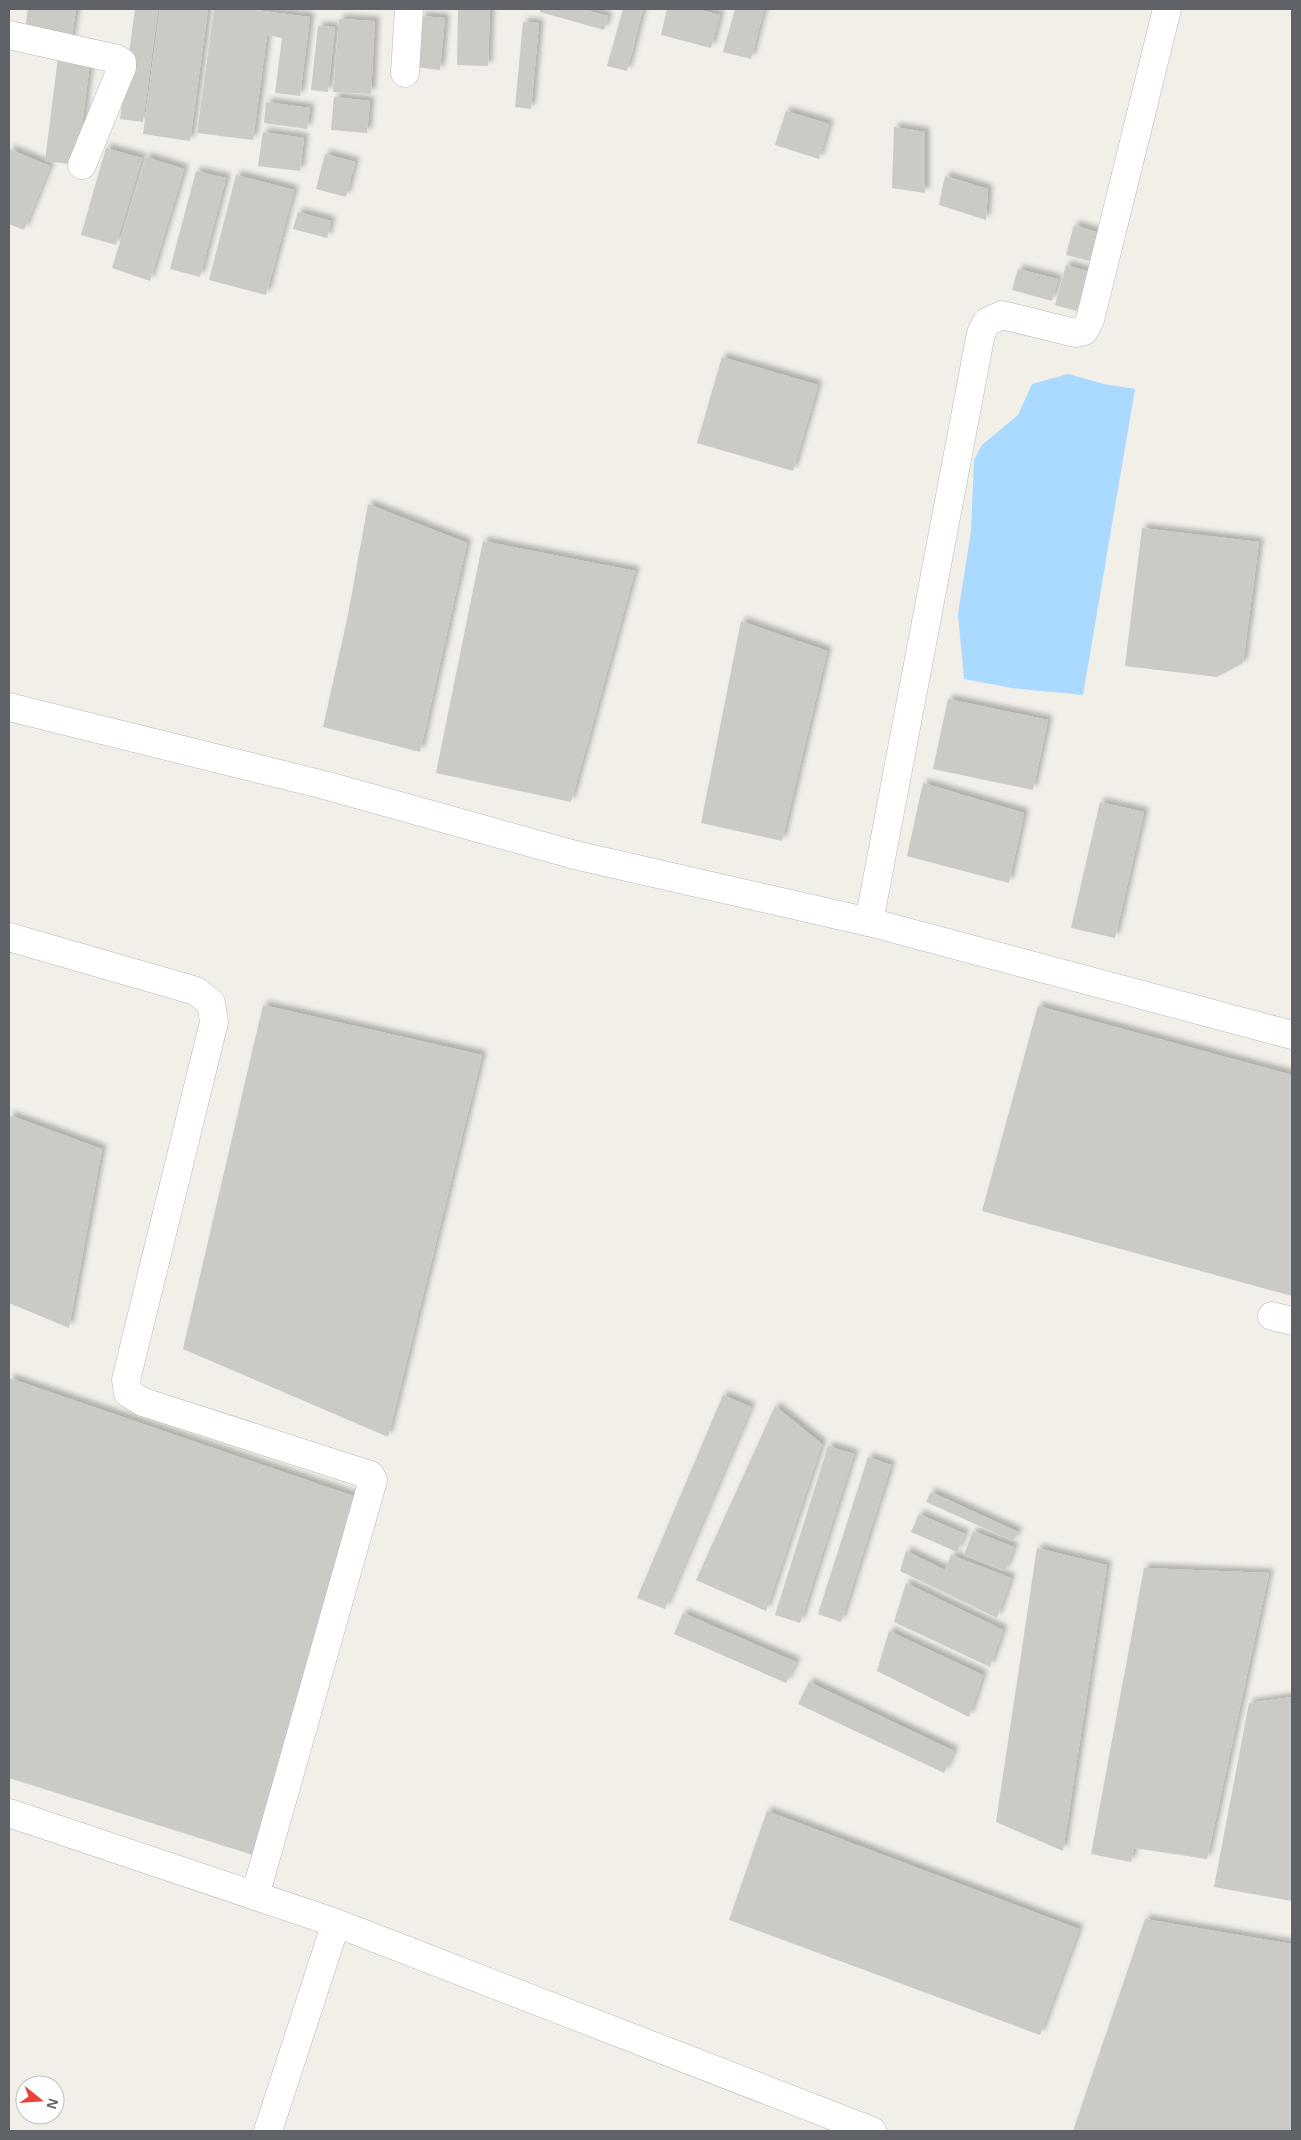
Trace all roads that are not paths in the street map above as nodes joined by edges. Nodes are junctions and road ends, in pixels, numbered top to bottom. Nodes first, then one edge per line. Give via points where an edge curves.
1 (409, 9) edge
2 (1167, 9) edge
3 (9, 35) edge
4 (405, 73) dead end
5 (82, 165) dead end
6 (9, 707) edge
7 (869, 922) junction
8 (9, 937) edge
9 (1292, 1035) edge
10 (9, 1813) edge
11 (256, 1896) junction
12 (336, 1923) junction
13 (268, 2131) edge
14 (872, 2131) edge

1 - 4 street
2 - 7 street via 1090,320 1084,331 1074,333 1002,315 987,322 980,333
3 - 5 street via 122,62
6 - 7 street via 328,786 575,855
7 - 9 street
8 - 11 street via 196,991 211,1003 214,1022 126,1380 128,1393 143,1402 370,1475 373,1480
10 - 11 street
11 - 12 street
12 - 13 street
12 - 14 street

